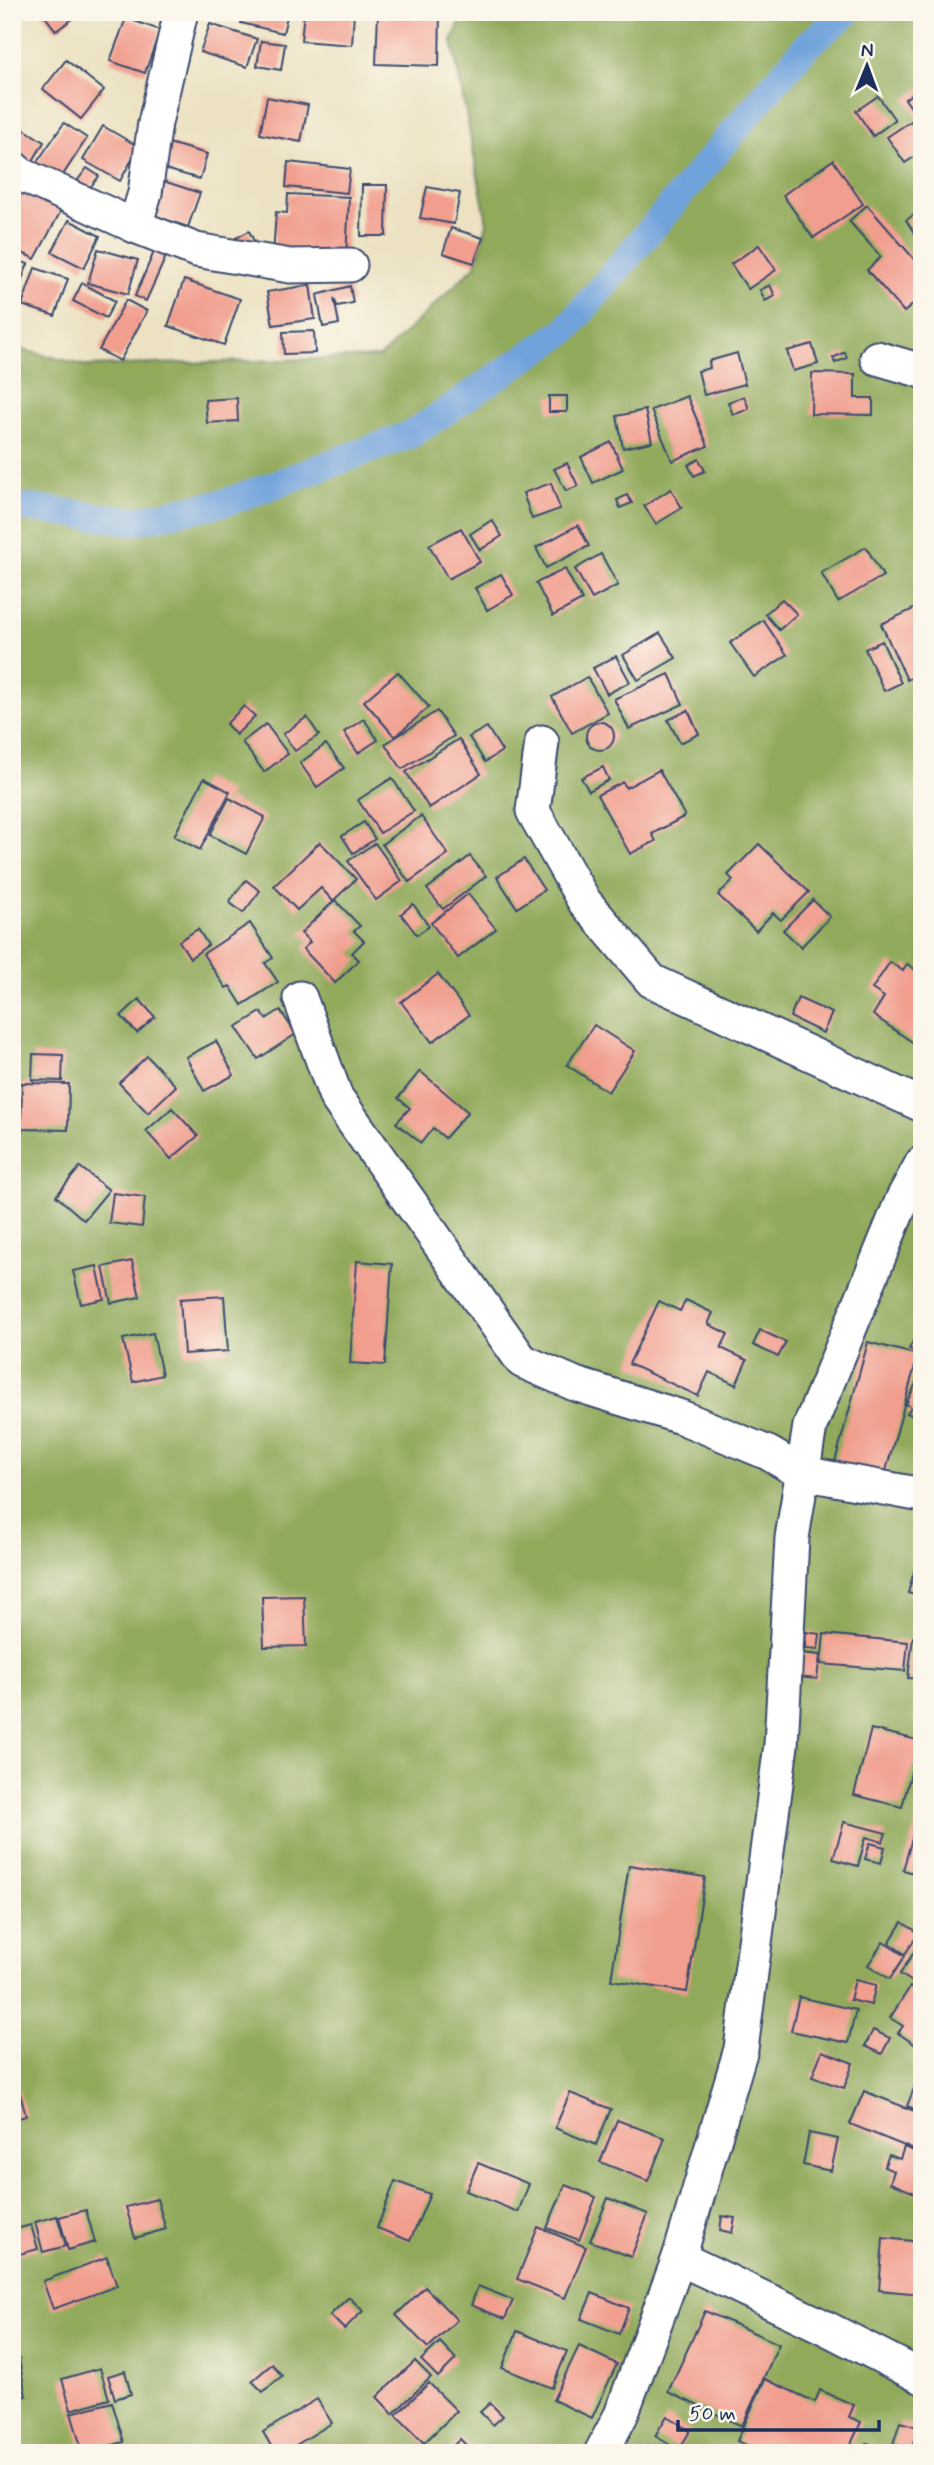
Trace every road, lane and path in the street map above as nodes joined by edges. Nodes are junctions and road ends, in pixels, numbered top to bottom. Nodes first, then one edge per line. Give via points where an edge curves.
1 (181, 12) edge
2 (12, 167) edge
3 (135, 226) junction
4 (350, 265) dead end
5 (877, 358) dead end
6 (922, 371) edge
7 (542, 742) dead end
8 (300, 998) dead end
9 (922, 1105) edge
10 (922, 1163) edge
11 (802, 1474) junction
12 (922, 1496) edge
13 (679, 2258) junction
14 (922, 2377) edge
15 (601, 2453) edge

1 - 3 street
2 - 3 street
3 - 4 street via 196,250 290,266
5 - 6 street
7 - 9 street via 533,811 584,901 652,981
8 - 11 street via 336,1097 522,1361 575,1384 681,1416 768,1453
10 - 11 street via 903,1198 810,1426
11 - 12 street
11 - 13 street via 792,1538 781,1745 741,2049
13 - 14 street
13 - 15 street via 621,2415

